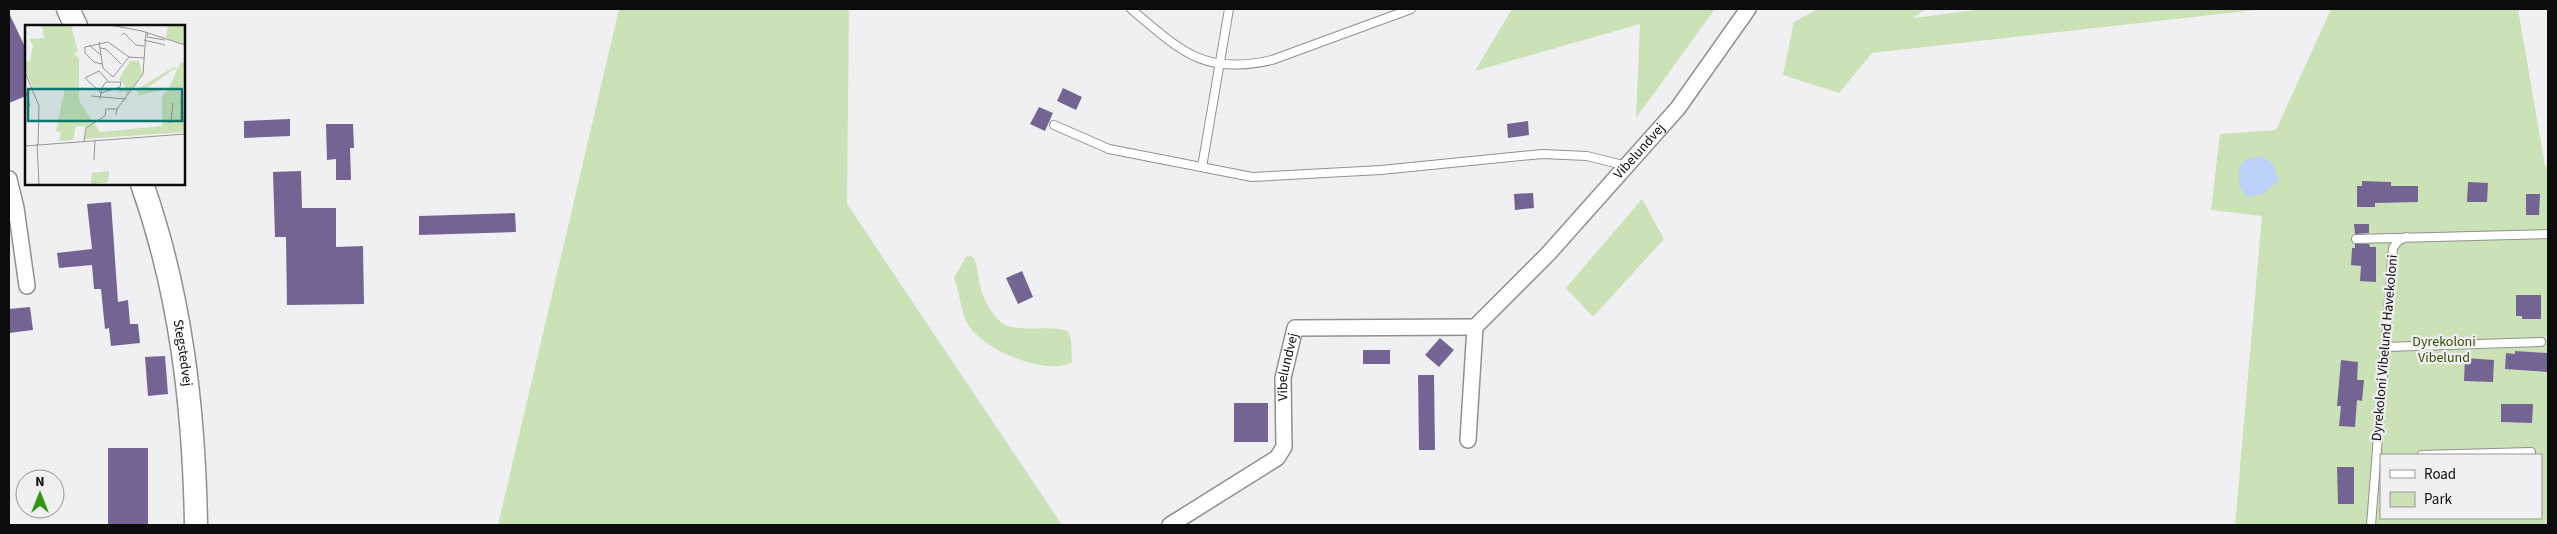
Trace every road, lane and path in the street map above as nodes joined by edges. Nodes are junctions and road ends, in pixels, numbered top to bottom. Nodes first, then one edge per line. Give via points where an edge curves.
1 (68, 9) edge
2 (1131, 9) edge
3 (1228, 9) edge
4 (1411, 9) edge
5 (1748, 9) edge
6 (76, 25) edge
7 (1219, 64) junction
8 (1054, 125) dead end
9 (1627, 166) junction
10 (1202, 168) junction
11 (9, 179) edge
12 (142, 185) edge
13 (2548, 234) edge
14 (2406, 237) junction
15 (2356, 239) dead end
16 (27, 286) dead end
17 (1475, 327) junction
18 (2541, 342) dead end
19 (2384, 347) junction
20 (1468, 440) dead end
21 (2532, 452) dead end
22 (2459, 454) edge
23 (2378, 456) edge
24 (196, 525) edge
25 (1170, 525) edge
26 (2371, 525) edge

1 - 6 street
2 - 7 lane via 1191,56
3 - 7 lane
4 - 7 lane via 1272,60 1250,65
5 - 9 street, Vibelundvej via 1678,108
7 - 10 lane
8 - 10 lane via 1109,149
9 - 10 lane via 1587,156 1542,154 1268,178
9 - 17 street, Vibelundvej via 1548,254
11 - 16 street
12 - 24 street, Stegstedvej via 173,292 189,386
13 - 14 lane, Dyrekoloni Vibelund Havekoloni
14 - 15 lane, Dyrekoloni Vibelund Havekoloni
14 - 19 lane, Dyrekoloni Vibelund Havekoloni via 2394,248
17 - 20 street
17 - 25 street, Vibelundvej via 1295,328 1283,378 1284,447 1277,458
18 - 19 lane
19 - 23 lane, Dyrekoloni Vibelund Havekoloni
21 - 22 lane
23 - 26 lane, Dyrekoloni Vibelund Havekoloni

